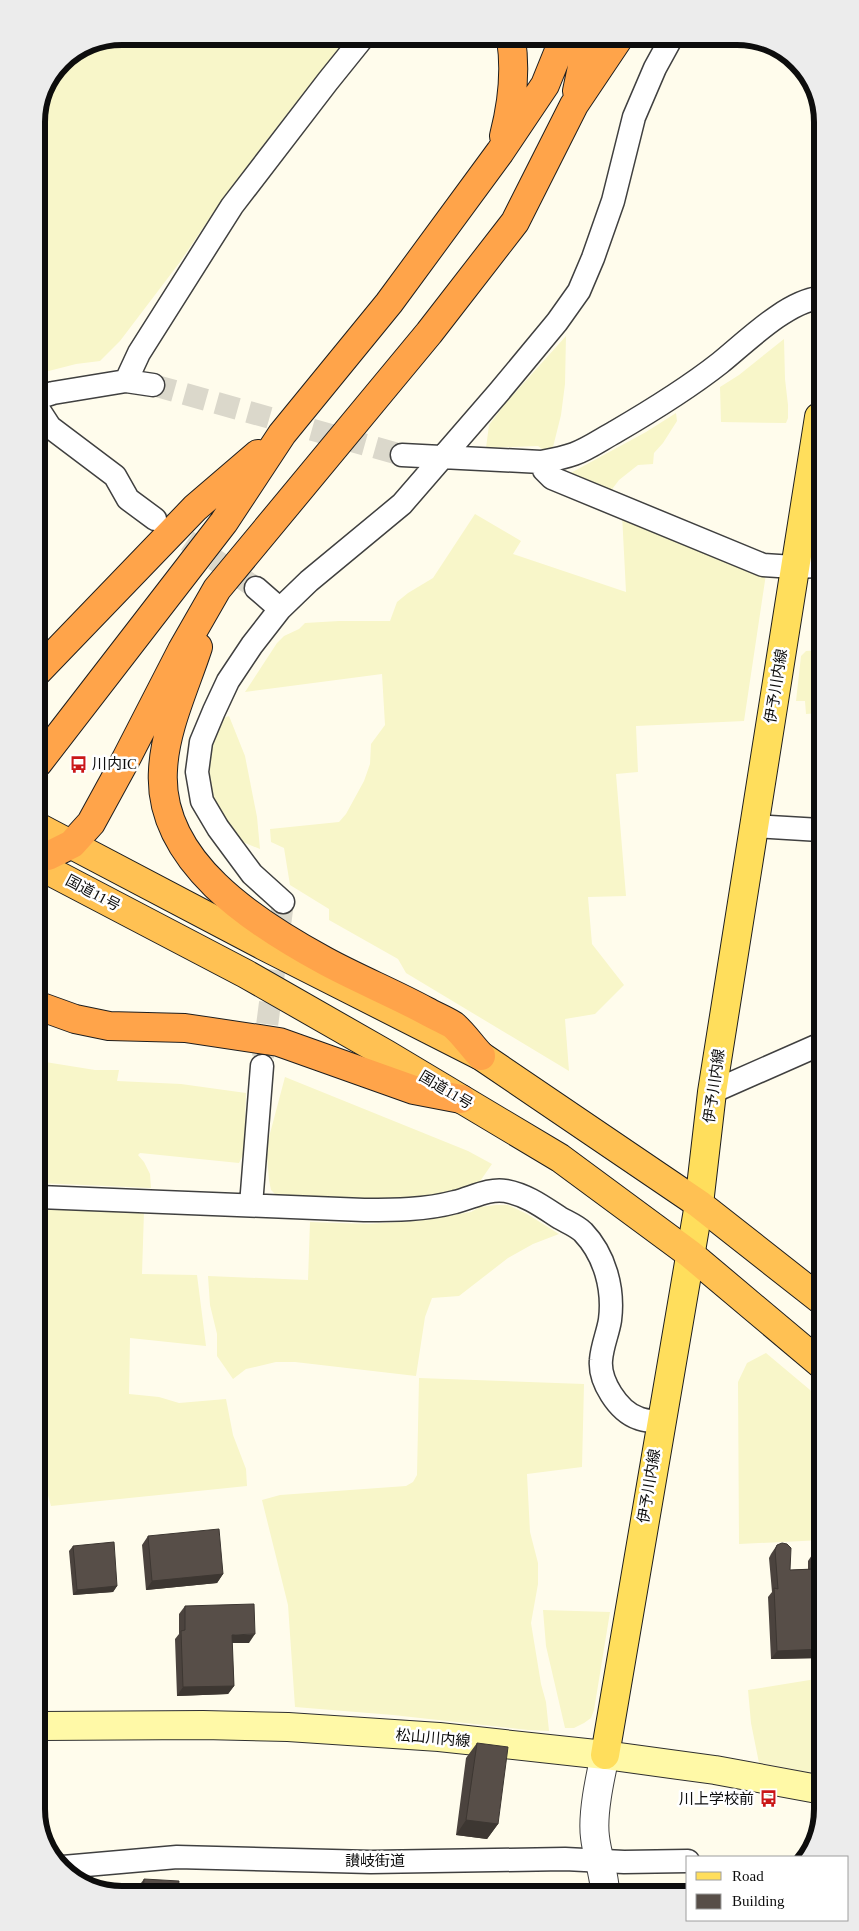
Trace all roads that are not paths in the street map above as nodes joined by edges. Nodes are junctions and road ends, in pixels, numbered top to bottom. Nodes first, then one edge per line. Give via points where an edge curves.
1 (357, 45) edge
2 (512, 45) edge
3 (561, 45) edge
4 (587, 45) edge
5 (614, 45) edge
6 (668, 45) edge
7 (574, 105) junction
8 (500, 152) junction
9 (814, 299) edge
10 (126, 381) junction
11 (152, 385) tunnel mouth
12 (45, 396) edge
13 (45, 419) edge
14 (282, 434) junction
15 (402, 455) tunnel mouth
16 (444, 457) junction
17 (541, 462) junction
18 (814, 480) edge
19 (155, 518) tunnel mouth
20 (807, 567) edge
21 (256, 588) tunnel mouth
22 (217, 589) junction
23 (280, 609) junction
24 (45, 665) edge
25 (45, 754) edge
26 (755, 826) junction
27 (45, 830) edge
28 (814, 830) edge
29 (72, 844) junction
30 (45, 855) edge
31 (45, 868) edge
32 (284, 902) dead end
33 (45, 1008) edge
34 (814, 1047) edge
35 (481, 1056) junction
36 (262, 1066) tunnel mouth
37 (712, 1092) junction
38 (461, 1099) junction
39 (45, 1197) edge
40 (251, 1204) junction
41 (698, 1204) junction
42 (690, 1254) junction
43 (814, 1295) edge
44 (814, 1358) edge
45 (660, 1422) junction
46 (45, 1726) edge
47 (604, 1755) junction
48 (814, 1788) edge
49 (600, 1861) junction
50 (686, 1861) edge
51 (73, 1868) edge
52 (605, 1886) edge

1 - 10 street via 232,206 139,353
2 - 8 highway via 511,108
3 - 8 highway via 545,85
4 - 7 highway
5 - 7 highway
6 - 16 street via 634,117 613,201 579,291
7 - 22 highway via 515,222 429,333
8 - 14 highway via 389,303
9 - 17 street via 786,312 757,332 720,363 650,412 576,453
10 - 11 street
10 - 12 street
13 - 19 street via 50,427 115,476 128,499
14 - 24 highway via 195,508
14 - 25 highway via 224,522
15 - 16 street
16 - 17 street
16 - 23 street via 402,504
17 - 20 street via 552,478 763,565
18 - 20 main road, 伊予川内線
20 - 26 main road, 伊予川内線
21 - 23 street
22 - 29 highway via 91,823
22 - 35 highway via 169,733 163,771 166,806 180,843 204,875 257,920 325,961 454,1026
23 - 32 street via 228,681 201,742 197,772 202,801 218,828 252,874
26 - 28 street
26 - 37 main road, 伊予川内線
27 - 29 highway
29 - 30 highway
29 - 35 highway
31 - 38 highway, 国道11号 via 246,974
33 - 38 highway via 109,1026 186,1028 279,1042 414,1090
34 - 37 street
35 - 41 highway
36 - 40 street
37 - 41 main road, 伊予川内線
38 - 42 highway, 国道11号 via 560,1158
39 - 40 street
40 - 45 street via 401,1210 456,1202 483,1192 504,1191 525,1196 582,1231 596,1250 608,1276 612,1300 600,1362 606,1384 619,1405 638,1418
41 - 42 main road, 伊予川内線
41 - 43 highway
42 - 44 highway, 国道11号
42 - 45 main road, 伊予川内線
45 - 47 main road, 伊予川内線
46 - 47 main road, 松山川内線 via 288,1727
47 - 48 main road, 松山川内線 via 715,1770
47 - 49 street via 595,1836
49 - 50 street, 讃岐街道
49 - 51 street, 讃岐街道 via 371,1862 177,1856
49 - 52 street

